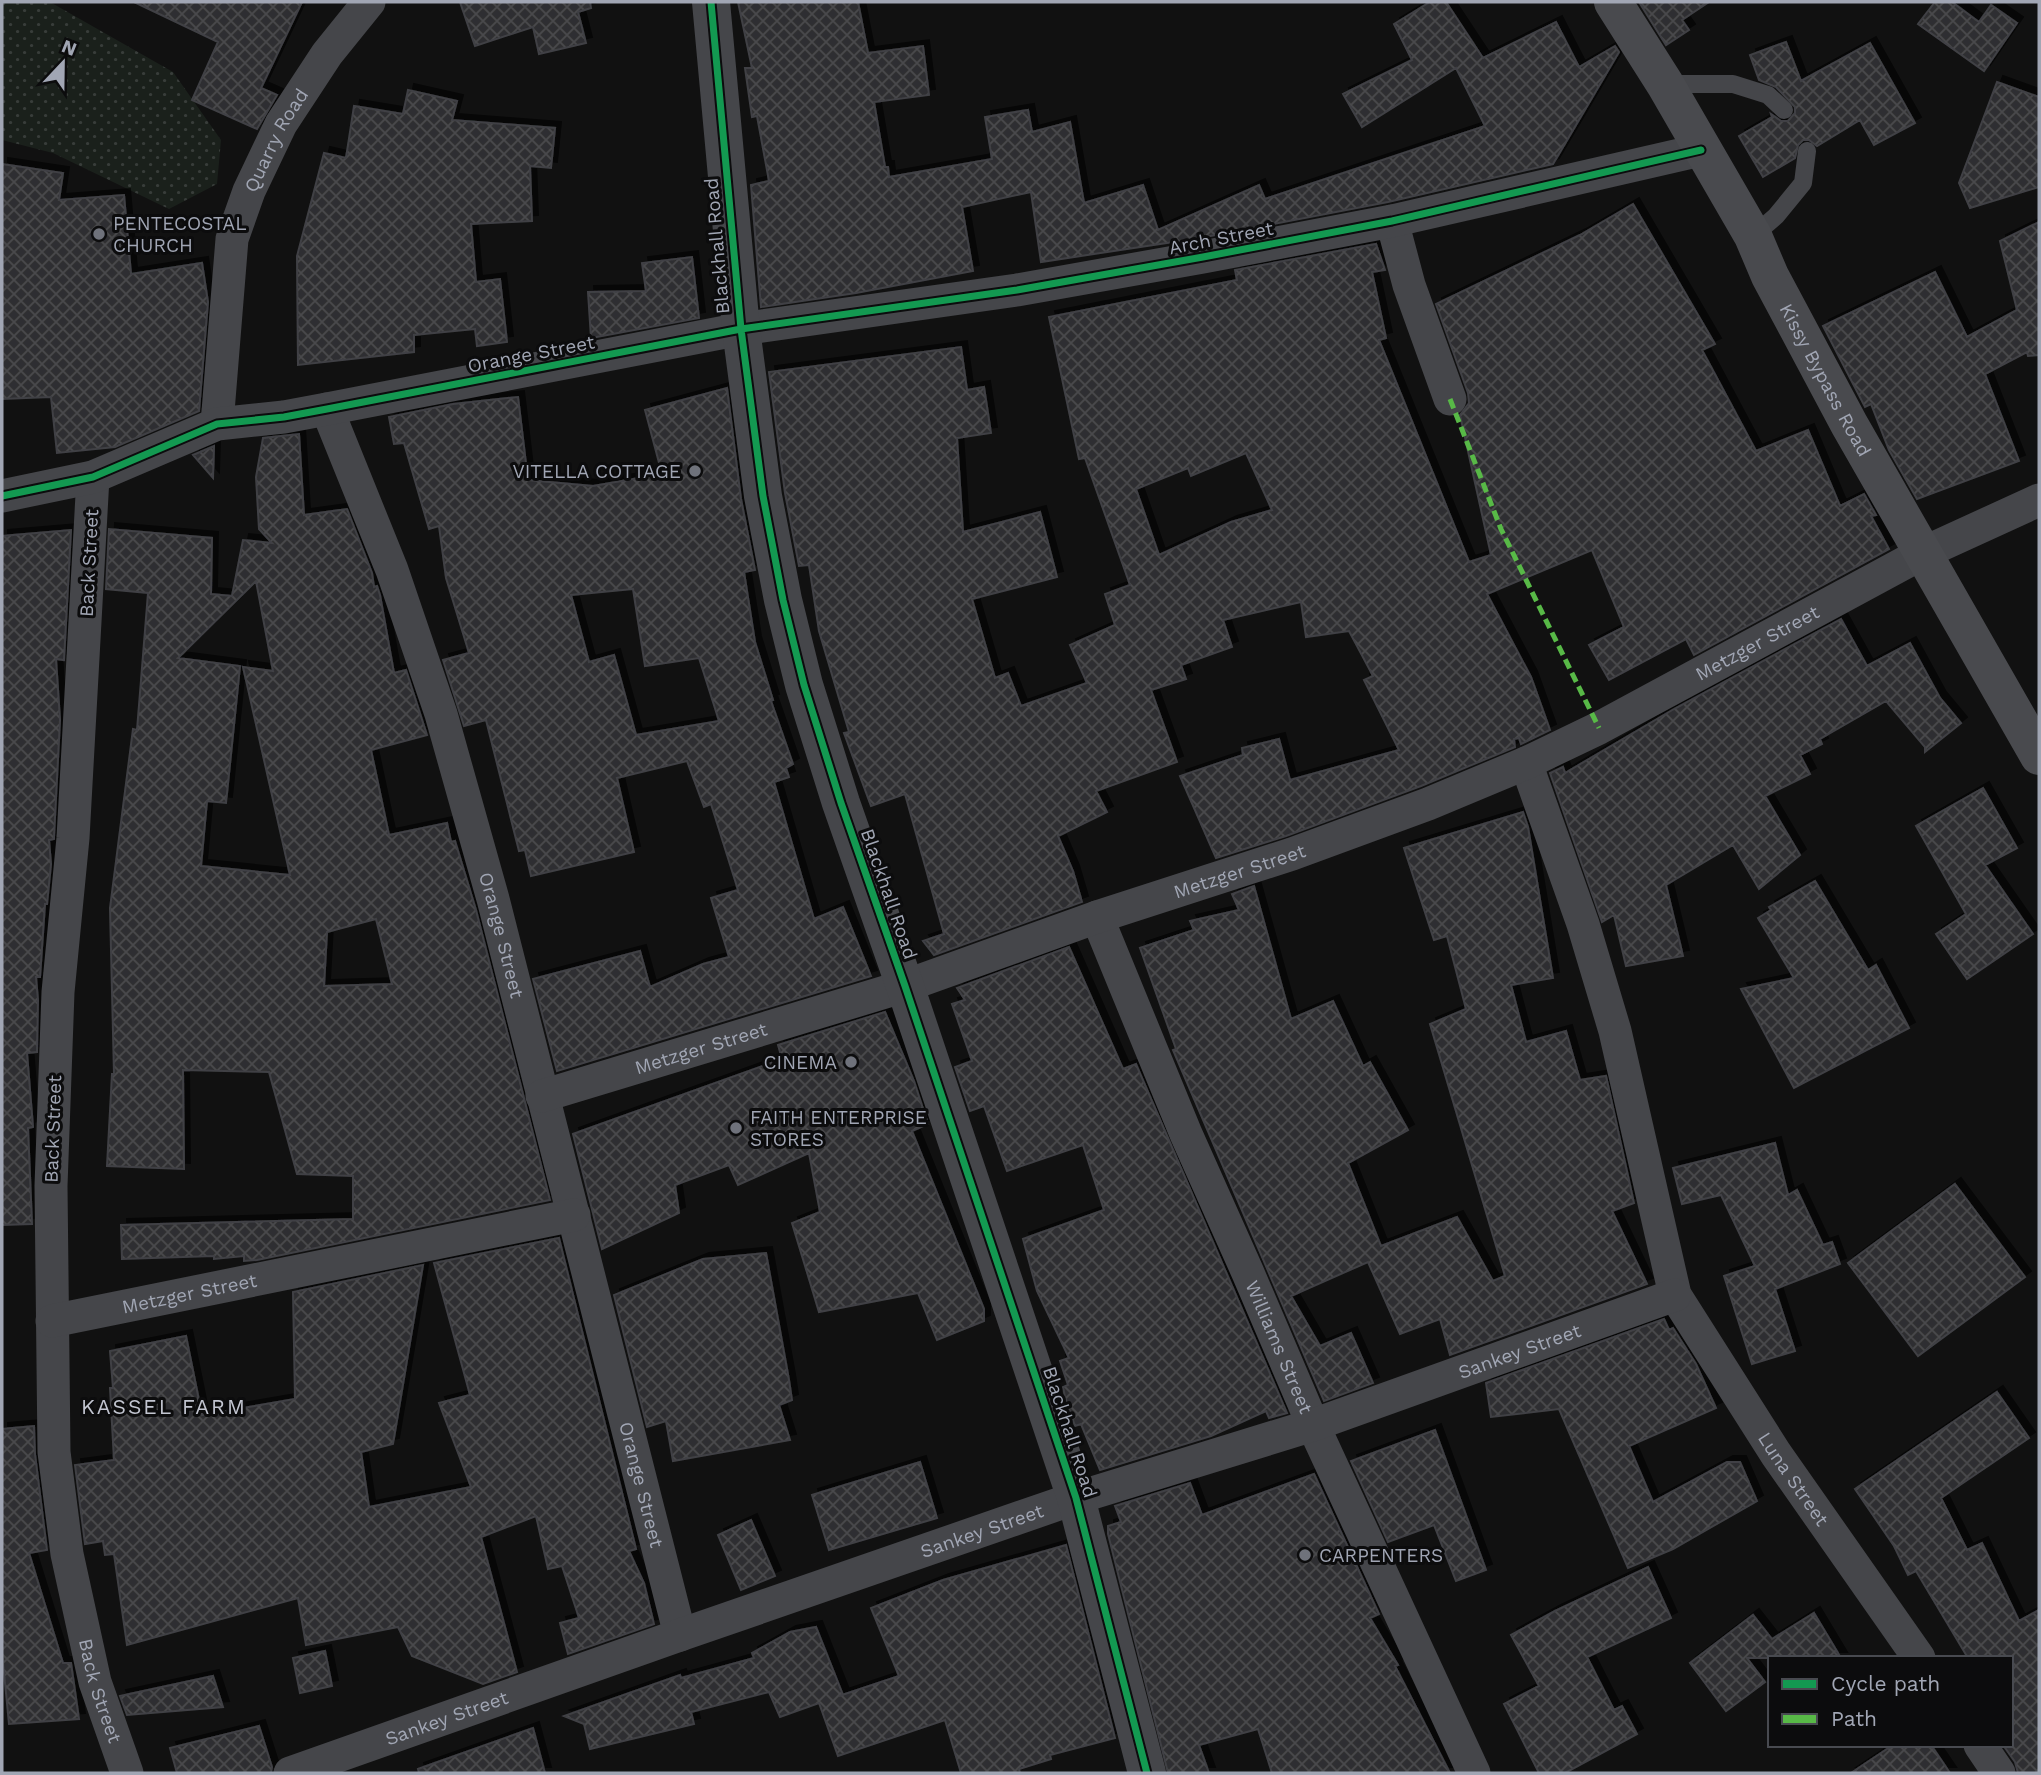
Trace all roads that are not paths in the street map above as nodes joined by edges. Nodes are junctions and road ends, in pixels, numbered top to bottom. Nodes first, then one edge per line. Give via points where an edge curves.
1 (369, 2) edge
2 (711, 2) edge
3 (1613, 2) edge
4 (1665, 84) junction
5 (1784, 110) dead end
6 (1702, 150) junction
7 (1807, 151) dead end
8 (1392, 221) junction
9 (1753, 236) junction
10 (741, 329) junction
11 (1450, 399) dead end
12 (327, 410) junction
13 (217, 424) junction
14 (93, 477) junction
15 (2, 496) edge
16 (2039, 500) edge
17 (1913, 558) junction
18 (2039, 756) edge
19 (1526, 763) junction
20 (1097, 917) junction
21 (905, 986) junction
22 (542, 1096) junction
23 (574, 1215) junction
24 (1675, 1295) junction
25 (52, 1321) junction
26 (1313, 1426) junction
27 (1076, 1498) junction
28 (680, 1634) junction
29 (1918, 1656) edge
30 (1981, 1747) edge
31 (127, 1773) edge
32 (290, 1773) edge
33 (1147, 1773) edge
34 (1474, 1773) edge
35 (1999, 1773) edge

1 - 13 street, Quarry Road via 327,54 281,124 249,191 232,239
2 - 10 street, Blackhall Road
3 - 4 main road, Kissy Bypass Road
4 - 5 lane via 1733,84 1768,95
4 - 6 main road, Kissy Bypass Road
6 - 8 street, Arch Street
6 - 9 main road, Kissy Bypass Road
7 - 9 lane via 1803,183
8 - 10 street, Arch Street via 1017,290
8 - 11 street via 1409,285
9 - 17 main road, Kissy Bypass Road
10 - 12 street, Orange Street
10 - 21 street, Blackhall Road via 763,496 801,673
12 - 13 street
12 - 22 street, Orange Street via 392,570 441,714 494,899
13 - 14 street
14 - 15 street
14 - 25 street, Back Street via 73,838 58,992
16 - 17 street, Metzger Street
17 - 18 main road, Kissy Bypass Road
17 - 19 street, Metzger Street
19 - 20 street, Metzger Street via 1292,854
19 - 24 street, Luna Street via 1615,1031
20 - 21 street, Metzger Street
20 - 26 street, Williams Street
21 - 22 street, Metzger Street
21 - 27 street, Blackhall Road
22 - 23 street, Orange Street
23 - 25 street, Metzger Street
23 - 28 street, Orange Street
24 - 26 street, Sankey Street
24 - 29 street, Luna Street via 1776,1454
25 - 31 street, Back Street via 54,1452 67,1554 95,1682
26 - 27 street, Sankey Street
26 - 34 street, Williams Street
27 - 28 street, Sankey Street
27 - 33 street, Blackhall Road
28 - 32 street, Sankey Street
30 - 35 street

